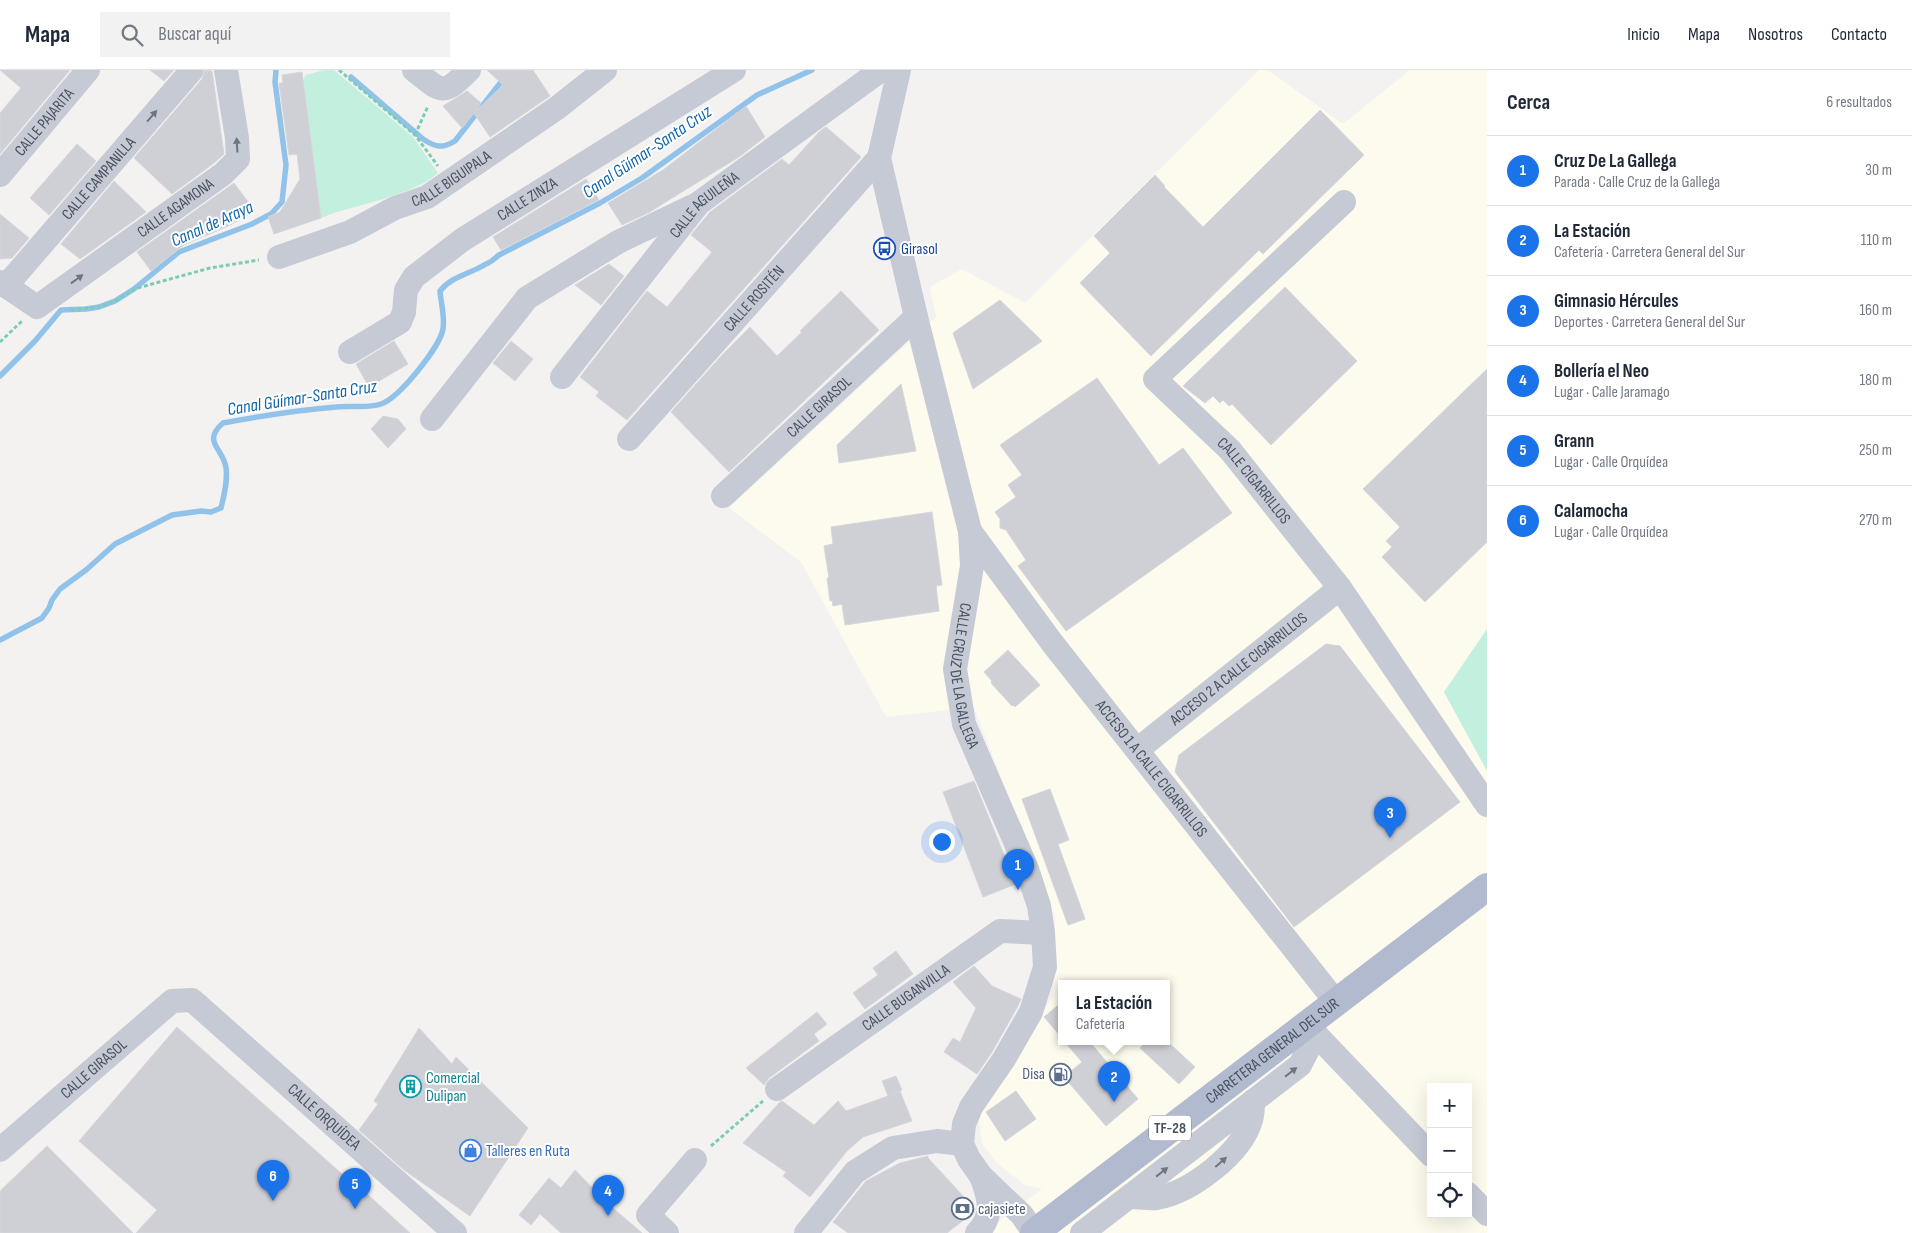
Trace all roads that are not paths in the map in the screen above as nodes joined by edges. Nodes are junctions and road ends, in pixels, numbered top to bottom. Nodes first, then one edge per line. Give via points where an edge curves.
1 (88, 70) edge
2 (192, 70) edge
3 (226, 70) edge
4 (414, 70) edge
5 (469, 70) edge
6 (605, 70) edge
7 (734, 70) edge
8 (881, 70) edge
9 (898, 70) edge
10 (879, 158) junction
11 (0, 175) edge
12 (1344, 202) dead end
13 (699, 203) junction
14 (279, 257) road end
15 (3, 284) edge
16 (916, 317) junction
17 (350, 352) dead end
18 (562, 377) dead end
19 (432, 419) dead end
20 (628, 439) dead end
21 (723, 496) dead end
22 (970, 531) junction
23 (1340, 588) junction
24 (1137, 750) junction
25 (1487, 805) edge
26 (1487, 887) edge
27 (1043, 933) junction
28 (192, 1000) joint
29 (1336, 1002) junction
30 (1311, 1029) junction
31 (776, 1089) road end
32 (962, 1144) junction
33 (0, 1150) edge
34 (1427, 1151) edge
35 (695, 1160) road end
36 (982, 1176) junction
37 (1472, 1198) edge
38 (1487, 1214) edge
39 (455, 1233) edge
40 (667, 1233) edge
41 (806, 1233) edge
42 (978, 1233) edge
43 (1034, 1233) edge
44 (1082, 1233) edge

1 - 11 street, CALLE PAJARITA
15 -> 2 street, CALLE CAMPANILLA
15 -> 3 street, CALLE AGAMONA via 37,307 223,174 238,159
4 - 5 street via 443,90 454,85
6 - 14 street, CALLE BIGUIPALA via 557,108 427,197 395,208 350,232
7 - 17 street, CALLE ZINZA via 462,240 414,277 406,290 400,322
8 - 13 street, CALLE AGUILEÑA
9 - 10 street, CALLE CRUZ DE LA GALLEGA
10 - 16 street, CALLE CRUZ DE LA GALLEGA
10 - 20 street, CALLE ROSITÉN
12 - 23 street, CALLE CIGARRILLOS via 1155,379 1230,450
13 - 18 street, CALLE AGUILEÑA
13 - 19 street via 618,242 527,298
16 - 21 street, CALLE GIRASOL
16 - 22 street, CALLE CRUZ DE LA GALLEGA
22 - 24 street, ACCESO 1 A CALLE CIGARRILLOS via 1053,644
22 - 27 street, CALLE CRUZ DE LA GALLEGA via 972,566 955,669 964,724 1027,869 1039,906
23 - 24 street, ACCESO 2 A CALLE CIGARRILLOS
23 - 25 street, CALLE CIGARRILLOS
24 - 29 street, ACCESO 1 A CALLE CIGARRILLOS
26 - 29 main road, CARRETERA GENERAL DEL SUR / TF-28
27 - 31 street, CALLE BUGANVILLA via 1000,931
27 - 32 street, CALLE CRUZ DE LA GALLEGA via 1045,967 1031,1012 971,1107 964,1124
28 - 33 street, CALLE GIRASOL via 172,1001
28 - 39 street, CALLE ORQUÍDEA
29 - 30 main road, CARRETERA GENERAL DEL SUR / TF-28
30 - 34 street
30 - 43 main road, CARRETERA GENERAL DEL SUR / TF-28
44 -> 30 street via 1300,1065
32 - 36 street
32 - 41 street via 937,1140 893,1148 856,1172
35 - 40 street via 648,1215
36 - 42 street via 989,1214
36 - 43 street via 1022,1215
37 - 38 street

